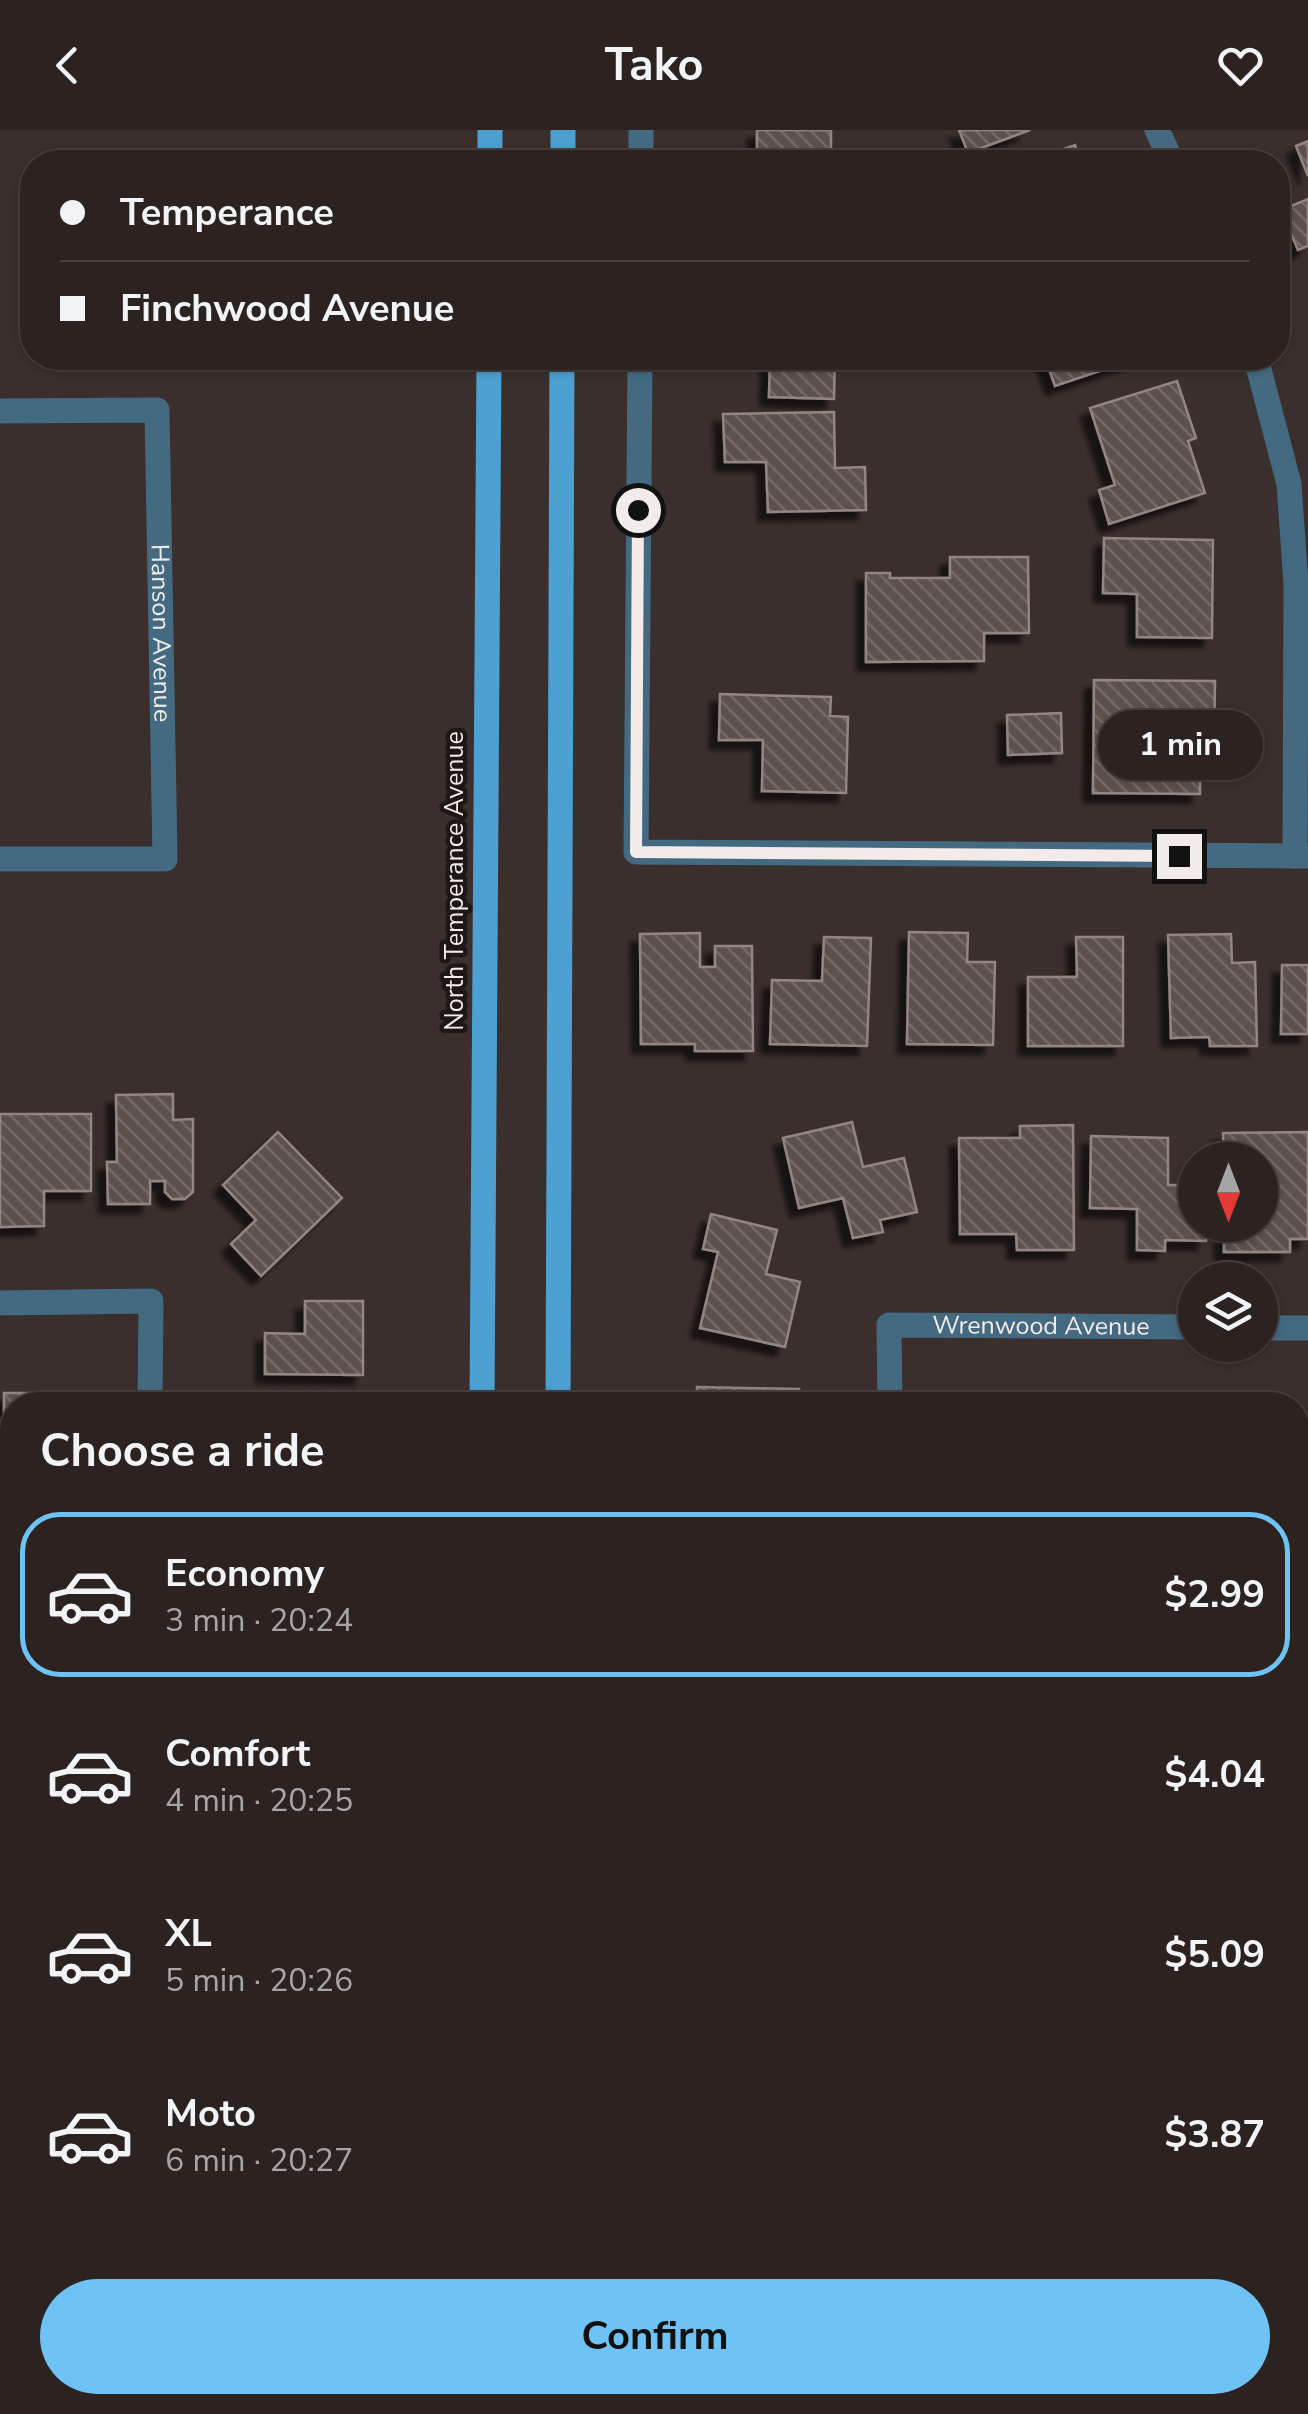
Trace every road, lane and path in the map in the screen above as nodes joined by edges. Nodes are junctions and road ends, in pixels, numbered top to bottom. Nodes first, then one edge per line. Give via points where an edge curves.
1 (488, 370) edge
2 (562, 370) edge
3 (640, 370) edge
4 (1259, 370) edge
5 (0, 411) edge
6 (1301, 856) edge
7 (0, 859) edge
8 (0, 1303) edge
9 (1178, 1327) edge
10 (1278, 1328) edge
11 (1308, 1328) edge
12 (150, 1392) edge
13 (482, 1392) edge
14 (558, 1392) edge
15 (890, 1392) edge

1 - 13 main road, North Temperance Avenue
2 - 14 main road
3 - 6 street via 636,852
4 - 6 street via 1289,484
5 - 7 street, Hanson Avenue via 157,410 165,859
8 - 12 street via 150,1301
9 - 15 street, Wrenwood Avenue via 889,1324
10 - 11 street

